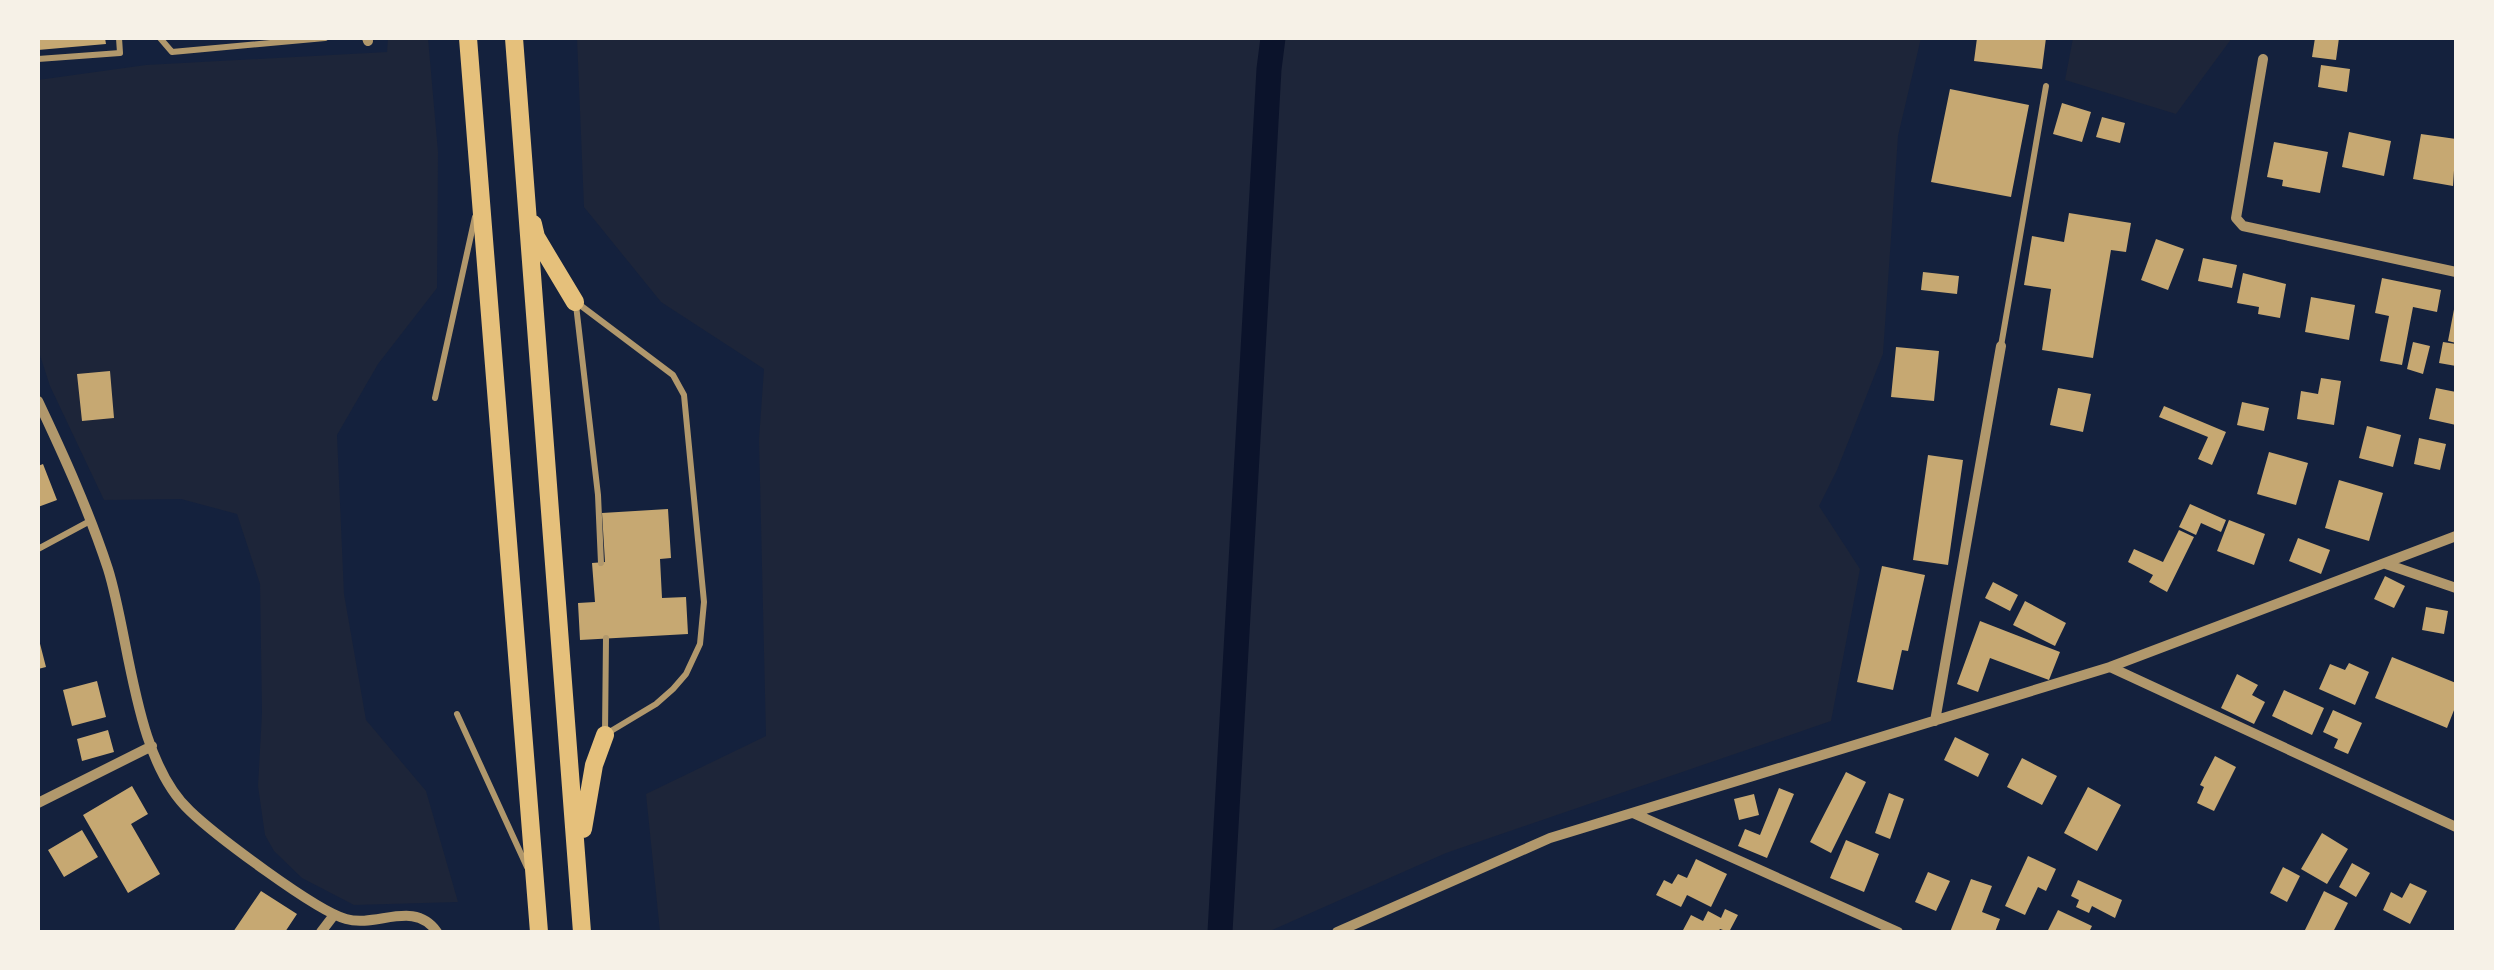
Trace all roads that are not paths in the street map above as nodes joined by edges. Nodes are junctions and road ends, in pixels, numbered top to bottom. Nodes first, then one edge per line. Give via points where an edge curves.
1 (119, 38) edge
2 (160, 38) edge
3 (325, 38) edge
4 (468, 38) edge
5 (514, 38) edge
6 (38, 59) edge
7 (2263, 59) dead end
8 (2046, 86) dead end
9 (480, 196) junction
10 (525, 200) junction
11 (2456, 272) edge
12 (575, 302) junction
13 (2000, 346) joint
14 (435, 398) dead end
15 (38, 401) edge
16 (92, 521) junction
17 (2456, 536) edge
18 (38, 549) edge
19 (601, 563) dead end
20 (2385, 564) junction
21 (2456, 588) edge
22 (606, 638) dead end
23 (2110, 667) junction
24 (456, 714) dead end
25 (1935, 720) junction
26 (605, 734) junction
27 (152, 746) junction
28 (38, 803) edge
29 (1633, 813) junction
30 (2456, 827) edge
31 (578, 884) junction
32 (535, 886) junction
33 (334, 915) junction
34 (320, 932) edge
35 (437, 932) edge
36 (539, 932) edge
37 (582, 932) edge
38 (1338, 932) edge
39 (1898, 932) edge

1 - 6 lane via 120,53
2 - 3 lane via 172,52
4 - 9 main road
5 - 10 main road
7 - 11 street via 2236,218 2243,226
8 - 13 lane
9 - 14 lane
9 - 32 main road
10 - 12 main road via 536,238
10 - 31 main road
12 - 19 lane
12 - 26 lane via 673,375 684,395 704,602 700,644 686,674 656,704
13 - 25 street
15 - 16 street
16 - 18 lane
16 - 27 street
17 - 20 street
20 - 21 street
20 - 23 street
22 - 26 lane
23 - 25 street
23 - 30 street
24 - 32 lane
25 - 29 street
26 - 31 main road via 585,806
27 - 28 street
27 - 33 street via 186,808
29 - 38 street via 1550,838
29 - 39 street
31 - 37 main road
32 - 36 main road
33 - 34 street
33 - 35 street via 363,922 406,914

